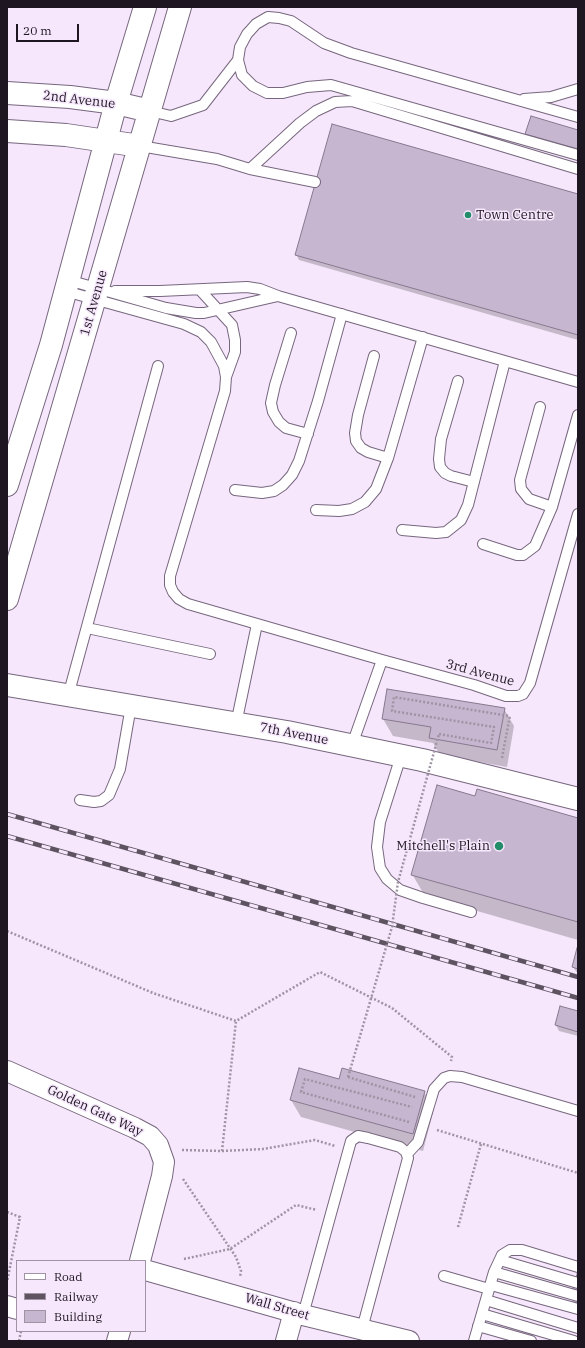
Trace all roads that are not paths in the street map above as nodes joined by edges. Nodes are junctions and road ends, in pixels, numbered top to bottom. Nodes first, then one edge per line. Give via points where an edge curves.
1 (145, 7) edge
2 (180, 7) edge
3 (238, 60) junction
4 (578, 89) edge
5 (7, 93) edge
6 (516, 100) junction
7 (116, 103) junction
8 (150, 111) junction
9 (578, 117) edge
10 (7, 131) edge
11 (105, 142) junction
12 (140, 146) junction
13 (578, 155) edge
14 (250, 169) junction
15 (578, 169) edge
16 (315, 182) dead end
17 (67, 286) junction
18 (200, 290) junction
19 (101, 293) junction
20 (278, 296) junction
21 (219, 310) junction
22 (342, 314) junction
23 (291, 333) dead end
24 (423, 337) junction
25 (374, 356) dead end
26 (505, 361) junction
27 (158, 366) dead end
28 (226, 376) junction
29 (458, 381) dead end
30 (578, 382) edge
31 (540, 407) dead end
32 (578, 415) edge
33 (308, 434) junction
34 (388, 458) junction
35 (474, 482) junction
36 (7, 485) edge
37 (235, 490) dead end
38 (552, 507) junction
39 (316, 510) dead end
40 (578, 514) edge
41 (402, 530) dead end
42 (483, 544) dead end
43 (7, 599) edge
44 (257, 624) junction
45 (87, 628) junction
46 (210, 654) dead end
47 (382, 660) junction
48 (7, 686) edge
49 (68, 696) junction
50 (131, 706) junction
51 (236, 724) junction
52 (352, 745) junction
53 (401, 756) junction
54 (578, 799) edge
55 (80, 800) dead end
56 (471, 912) dead end
57 (7, 1071) edge
58 (578, 1111) edge
59 (407, 1154) junction
60 (140, 1260) edge
61 (500, 1260) junction
62 (578, 1267) edge
63 (146, 1270) edge
64 (494, 1272) junction
65 (444, 1276) dead end
66 (578, 1283) edge
67 (490, 1287) junction
68 (578, 1296) edge
69 (486, 1300) junction
70 (578, 1310) edge
71 (299, 1313) junction
72 (482, 1314) junction
73 (478, 1326) junction
74 (578, 1328) edge
75 (362, 1329) junction
76 (286, 1341) edge
77 (409, 1341) edge
78 (474, 1341) edge
79 (531, 1341) edge
80 (574, 1341) edge

1 - 7 street
2 - 8 street, 1st Avenue
3 - 6 lane via 246,34 268,17 279,18 291,21 324,43 351,53
3 - 8 lane via 203,105 171,116
3 - 13 lane via 242,75 253,86 267,93 332,85
4 - 6 lane via 551,97
5 - 7 street, 2nd Avenue
6 - 9 lane
7 - 8 street, 2nd Avenue
7 - 11 street
8 - 12 street, 1st Avenue
10 - 11 street via 66,135
11 - 12 street
11 - 17 street
12 - 14 lane via 217,159
12 - 19 street, 1st Avenue
14 - 15 lane via 316,111 335,102 352,101
14 - 16 lane
17 - 19 lane
17 - 36 street via 51,346
18 - 19 lane
18 - 20 lane via 247,287
18 - 21 lane
19 - 21 lane via 196,313
19 - 28 lane via 201,332 217,352
19 - 43 street, 1st Avenue
20 - 21 lane
20 - 22 lane
21 - 28 lane via 232,325 235,340 235,352
22 - 24 lane
22 - 33 lane
23 - 33 lane via 271,403 279,422 286,428
24 - 26 lane
24 - 34 lane
25 - 34 lane via 358,416 356,441 368,452
26 - 30 lane
26 - 35 lane
27 - 45 lane
28 - 44 lane, 3rd Avenue via 226,391 179,544 170,585 179,599 188,604
29 - 35 lane via 441,439 440,467 451,476
31 - 38 lane via 520,480 522,489 529,499
32 - 38 lane
33 - 37 lane via 292,475 283,485 274,491 262,493
34 - 39 lane via 376,489 365,502 352,509
35 - 41 lane via 468,505 461,520 453,528 436,533
38 - 42 lane via 541,536 530,551 523,555
40 - 47 lane, 3rd Avenue via 530,683 524,694 513,697
44 - 47 lane, 3rd Avenue
44 - 51 lane
45 - 46 lane
45 - 49 lane
47 - 52 lane
48 - 49 street, 7th Avenue
49 - 50 street, 7th Avenue
50 - 51 street, 7th Avenue
50 - 55 lane via 120,769 109,795 101,801
51 - 52 street, 7th Avenue
52 - 53 street, 7th Avenue
53 - 54 street, 7th Avenue
53 - 56 lane via 380,822 377,847 380,868 387,879 400,890
57 - 60 street, Golden Gate Way via 135,1128 150,1136 158,1145 164,1162 163,1169
58 - 59 lane via 462,1077 450,1076 444,1078 434,1090 418,1142
59 - 71 lane via 400,1147 358,1136 351,1141
59 - 75 lane via 408,1163
61 - 62 lane via 502,1255 510,1250 522,1250
61 - 64 lane
61 - 66 lane
63 - 71 street, Wall Street
64 - 67 lane
64 - 68 lane
65 - 67 lane
67 - 69 lane
67 - 70 lane
69 - 72 lane
69 - 74 lane
71 - 75 street, Wall Street
71 - 76 street
72 - 73 lane
72 - 80 lane
73 - 78 lane
73 - 79 lane
75 - 77 street, Wall Street

